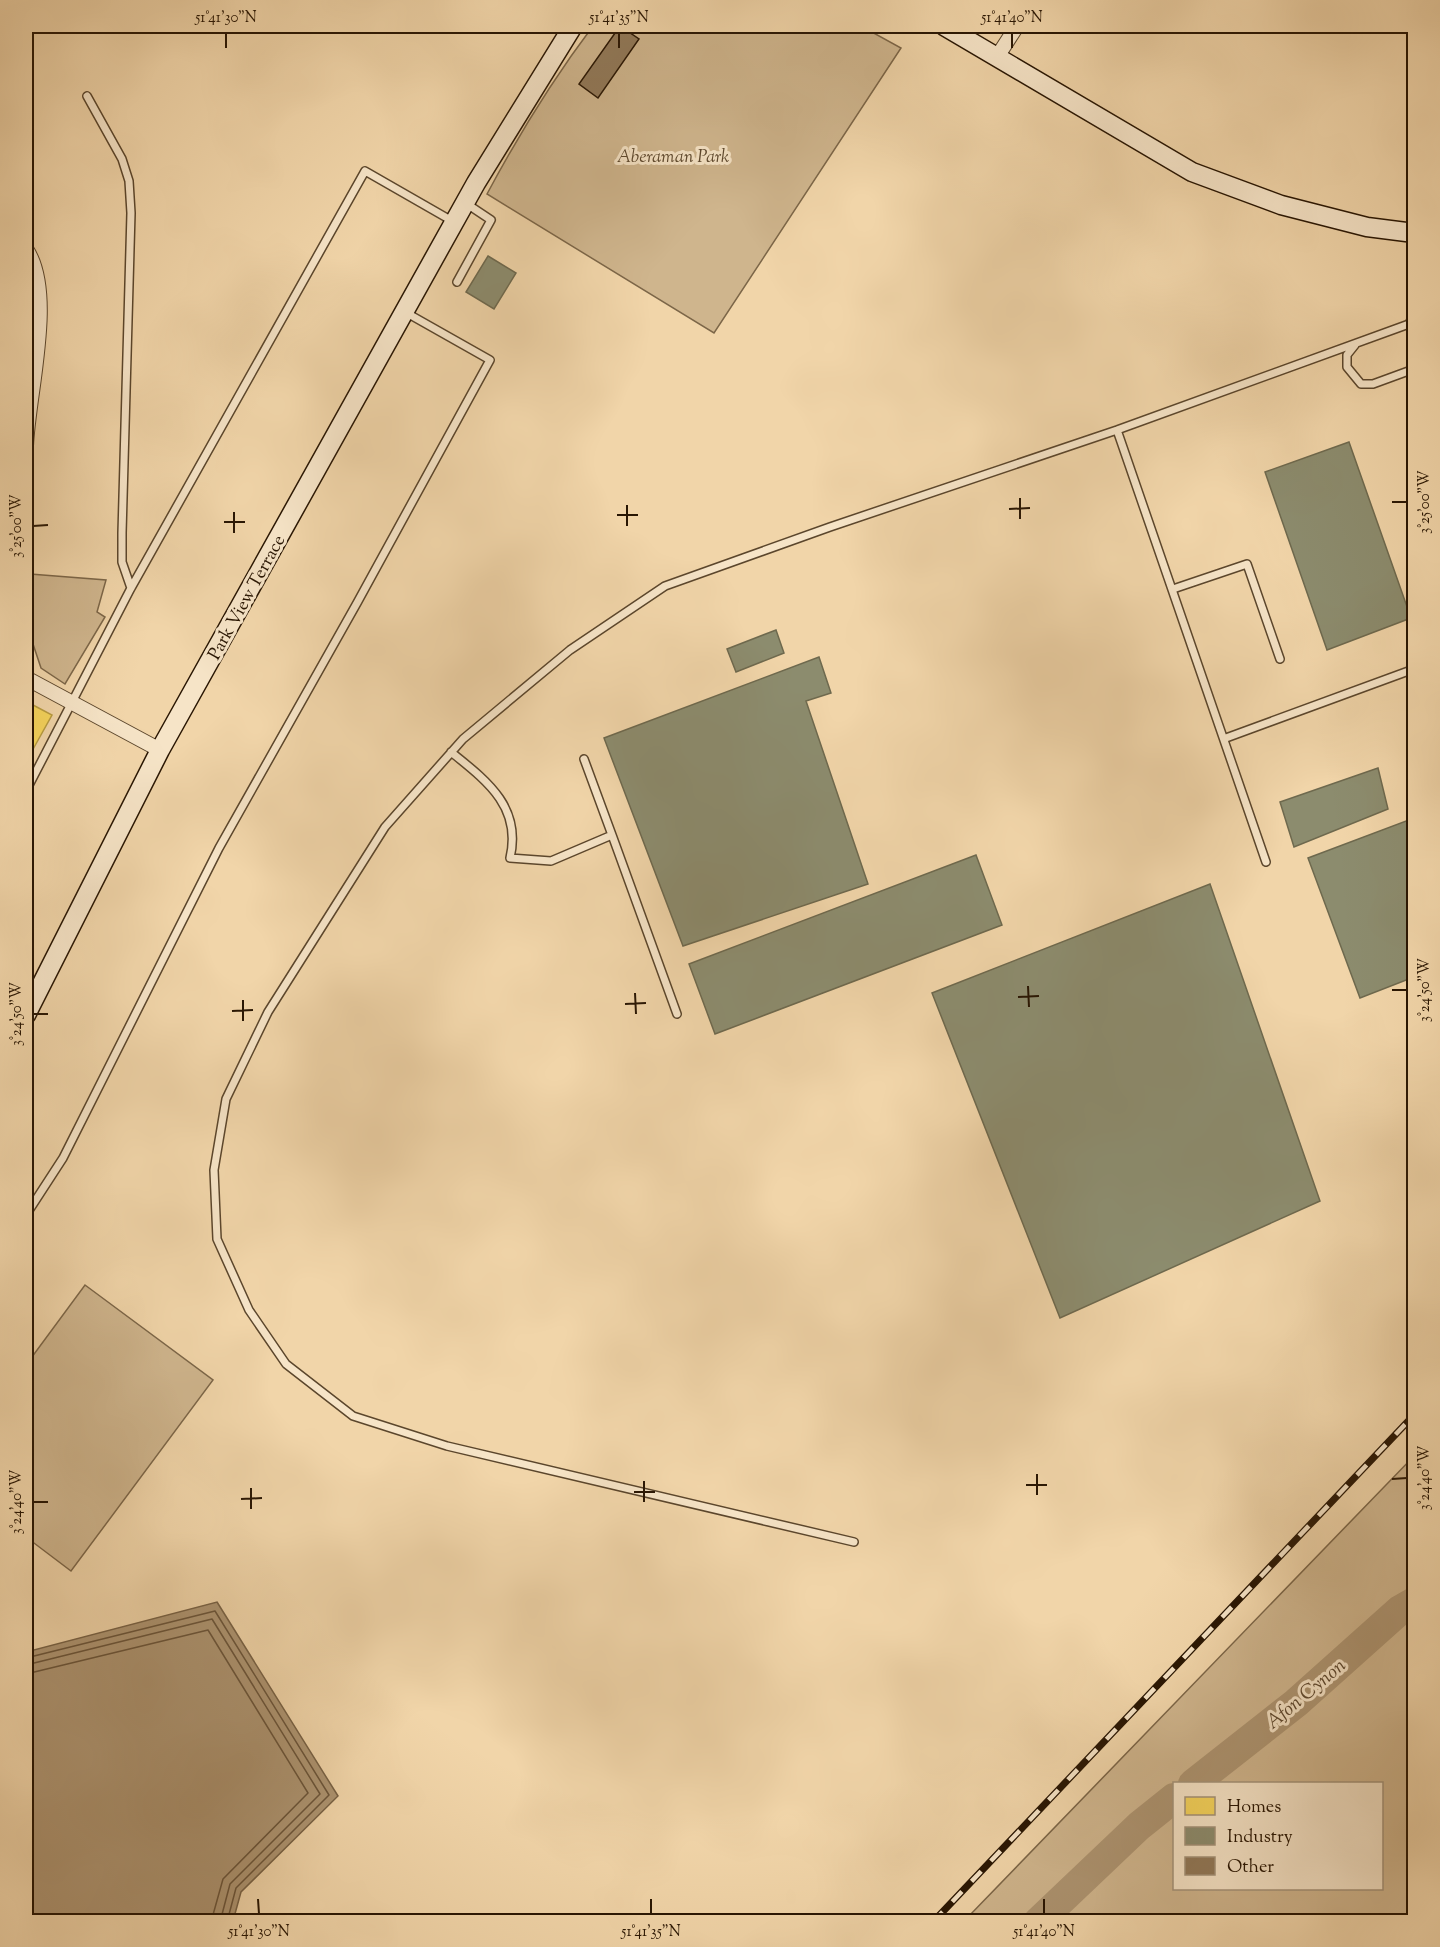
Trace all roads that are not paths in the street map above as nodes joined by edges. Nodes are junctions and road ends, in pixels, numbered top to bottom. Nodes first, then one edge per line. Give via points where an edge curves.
1 (573, 26) edge
2 (944, 26) edge
3 (1017, 26) edge
4 (997, 57) junction
5 (87, 96) dead end
6 (465, 202) junction
7 (454, 222) junction
8 (1414, 233) edge
9 (26, 249) edge
10 (457, 282) dead end
11 (404, 312) junction
12 (1414, 313) edge
13 (1357, 343) junction
14 (1414, 369) edge
15 (26, 425) edge
16 (1117, 430) junction
17 (26, 446) edge
18 (131, 588) junction
19 (1173, 589) junction
20 (1280, 659) dead end
21 (1414, 669) edge
22 (26, 676) edge
23 (72, 703) junction
24 (1226, 738) junction
25 (160, 750) junction
26 (451, 752) junction
27 (584, 759) dead end
28 (26, 791) edge
29 (612, 835) junction
30 (1266, 862) dead end
31 (27, 1009) edge
32 (677, 1014) dead end
33 (26, 1215) edge
34 (854, 1542) dead end

1 - 6 main road, Park View Terrace
2 - 4 main road
3 - 4 street
4 - 8 main road via 1192,172 1281,205 1367,227
5 - 18 lane via 122,159 129,180 122,562
6 - 7 main road, Park View Terrace
6 - 10 lane via 491,220
7 - 11 main road, Park View Terrace
7 - 18 lane via 364,171
9 - 15 street via 38,279 40,313
11 - 25 main road, Park View Terrace
11 - 33 lane via 490,360 219,848 63,1158
12 - 13 lane via 1409,324
13 - 14 lane via 1347,355 1347,367 1361,384 1373,384
13 - 16 lane
15 - 17 street
16 - 19 lane
16 - 26 lane via 665,586 570,650
18 - 23 lane
19 - 20 lane via 1247,564
19 - 24 lane
21 - 24 lane
22 - 23 street
23 - 25 street
23 - 28 lane
24 - 30 lane
25 - 31 main road, Park View Terrace
26 - 29 lane via 486,780 507,808 513,846 510,858 551,861
26 - 34 lane via 385,826 268,1012 226,1099 214,1170 217,1239 249,1310 285,1364 353,1416 447,1446
27 - 29 lane
29 - 32 lane

